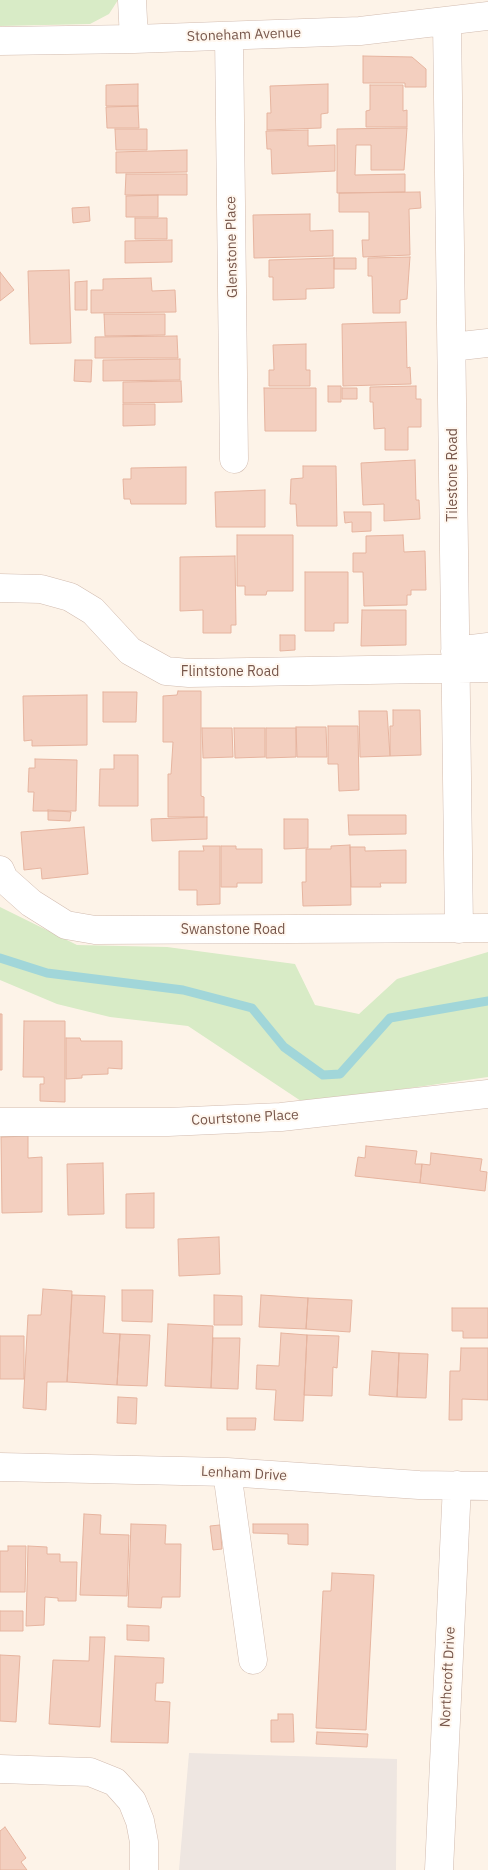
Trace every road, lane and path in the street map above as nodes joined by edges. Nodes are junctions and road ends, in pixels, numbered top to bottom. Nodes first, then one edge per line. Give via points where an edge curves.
1 (132, 0) edge
2 (488, 16) edge
3 (447, 22) junction
4 (229, 36) junction
5 (134, 39) junction
6 (0, 41) edge
7 (488, 343) edge
8 (452, 348) junction
9 (234, 459) dead end
10 (0, 588) edge
11 (488, 647) edge
12 (454, 660) junction
13 (488, 668) edge
14 (0, 870) edge
15 (488, 928) edge
16 (459, 929) junction
17 (488, 1094) edge
18 (0, 1122) edge
19 (0, 1467) edge
20 (227, 1472) junction
21 (457, 1485) junction
22 (488, 1486) edge
23 (253, 1660) dead end
24 (0, 1769) edge
25 (144, 1870) edge
26 (439, 1870) edge

1 - 5 street
2 - 3 street, Stoneham Avenue
3 - 4 street, Stoneham Avenue via 360,31
3 - 8 street, Tilestone Road
4 - 5 street, Stoneham Avenue
4 - 9 street, Glenstone Place
5 - 6 street, Stoneham Avenue
7 - 8 street
8 - 12 street, Tilestone Road
10 - 12 street, Flintstone Road via 41,589 70,597 93,611 130,651 166,671 189,673
11 - 12 street, Flintstone Road
12 - 13 street, Flintstone Road
12 - 16 street, Tilestone Road
14 - 16 street, Swanstone Road via 4,879 38,908 66,925 95,930
15 - 16 street, Swanstone Road
17 - 18 street, Courtstone Place via 281,1117 168,1122
19 - 20 street, Lenham Drive
20 - 21 street, Lenham Drive
20 - 23 street
21 - 22 street, Lenham Drive
21 - 26 street, Northcroft Drive
24 - 25 street via 90,1772 115,1782 132,1801 140,1821

